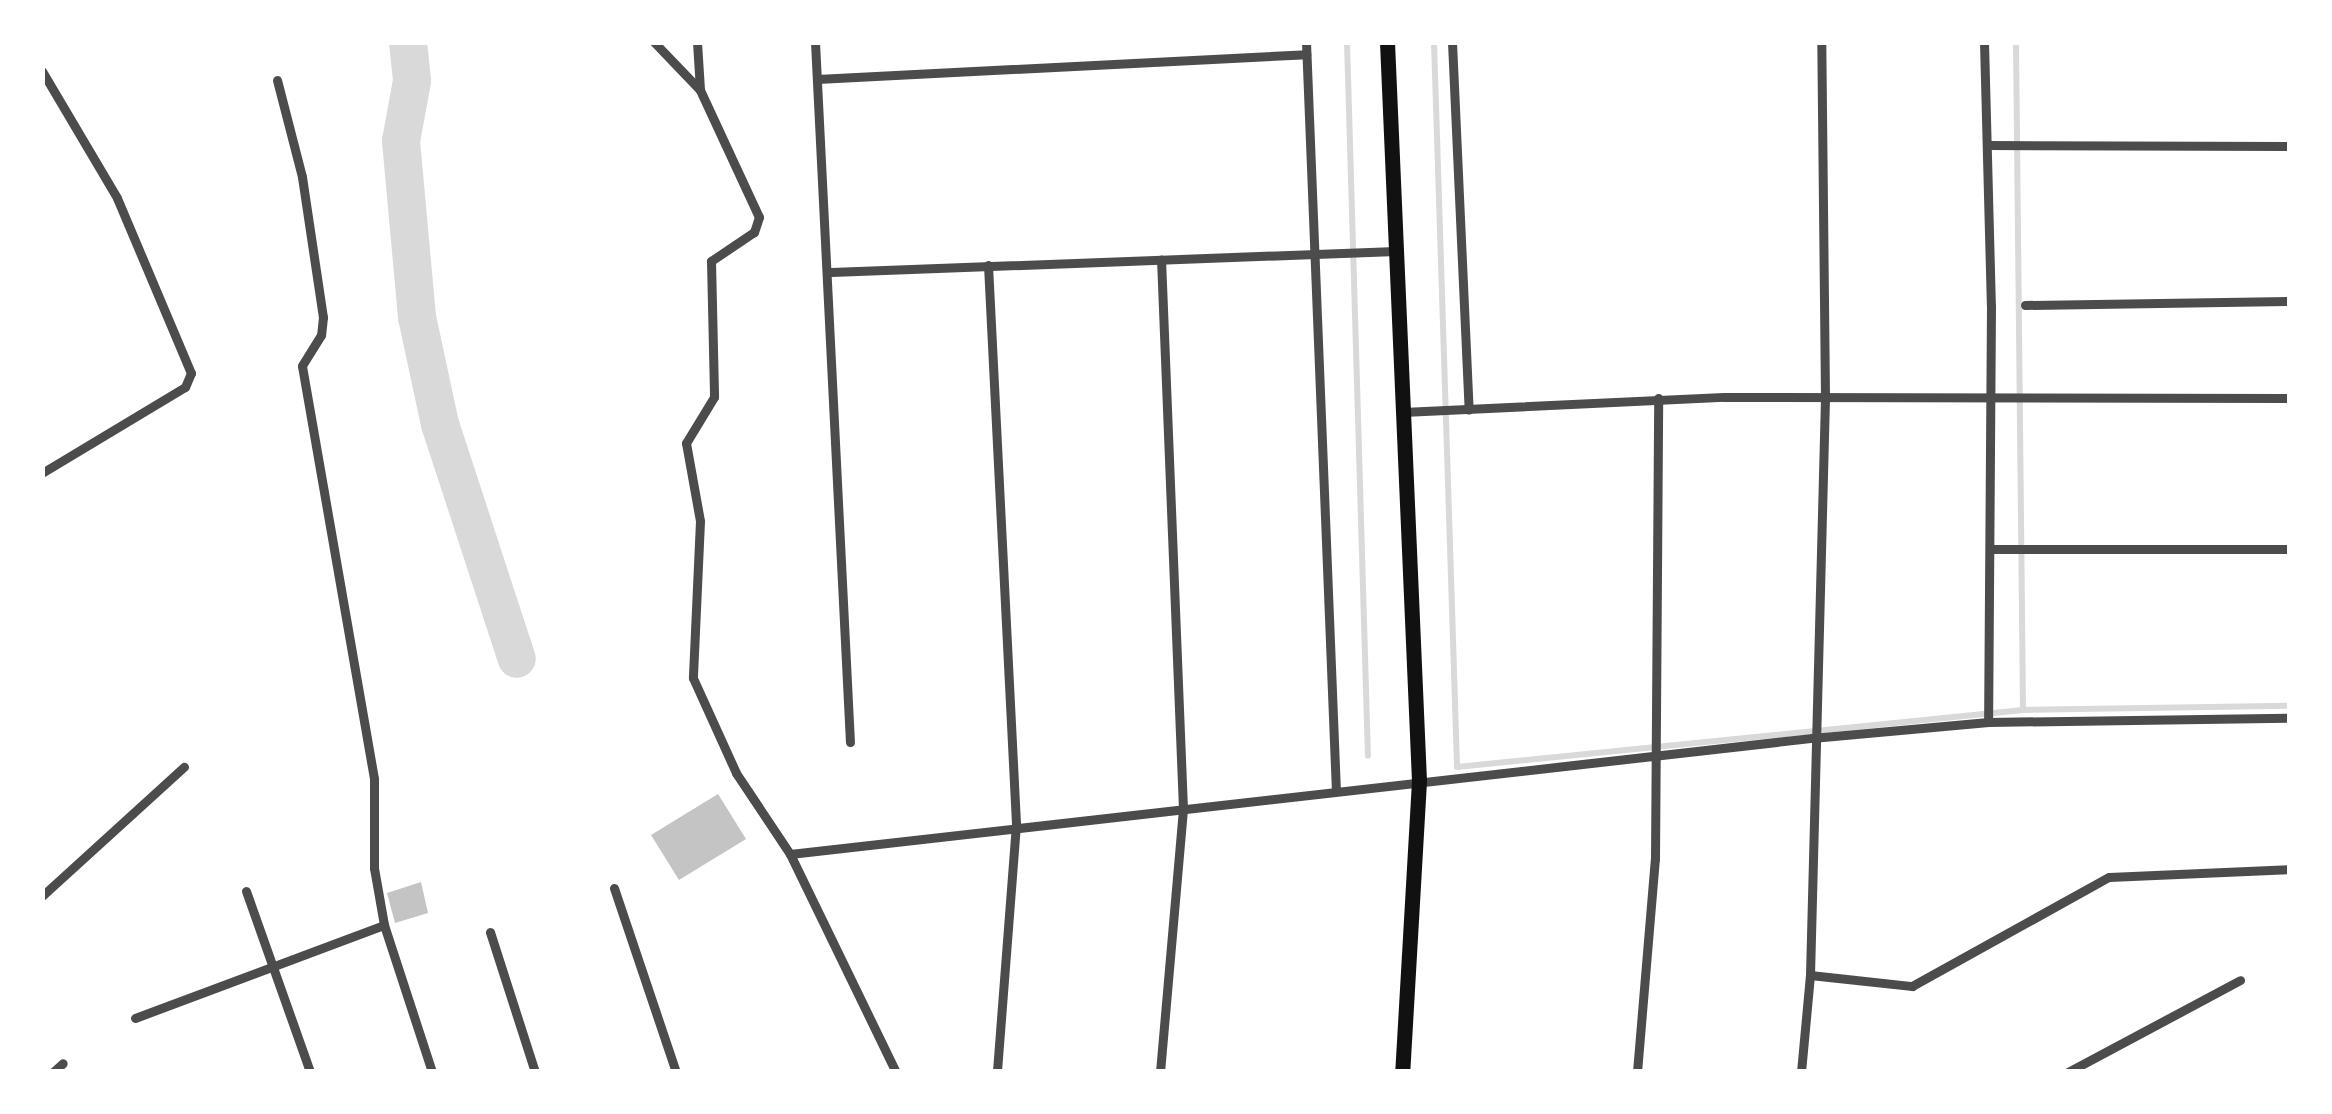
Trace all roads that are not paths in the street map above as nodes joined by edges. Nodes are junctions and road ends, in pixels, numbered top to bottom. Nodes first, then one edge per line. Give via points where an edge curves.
1 (654, 42) edge
2 (697, 42) edge
3 (815, 42) edge
4 (1387, 42) edge
5 (1452, 42) edge
6 (1821, 42) edge
7 (1984, 42) edge
8 (1306, 48) edge
9 (42, 71) edge
10 (817, 79) junction
11 (277, 80) dead end
12 (700, 90) junction
13 (1987, 144) junction
14 (2290, 146) edge
15 (1396, 251) junction
16 (1317, 252) junction
17 (1161, 258) junction
18 (988, 265) junction
19 (831, 272) junction
20 (2290, 301) edge
21 (2025, 305) dead end
22 (1825, 397) junction
23 (1658, 398) junction
24 (2290, 398) edge
25 (1991, 399) junction
26 (1464, 410) junction
27 (1403, 412) junction
28 (42, 473) edge
29 (1990, 549) junction
30 (2290, 550) edge
31 (1988, 716) junction
32 (2290, 718) edge
33 (1813, 734) junction
34 (850, 742) dead end
35 (1655, 754) junction
36 (184, 767) dead end
37 (1419, 781) junction
38 (1336, 792) junction
39 (1183, 809) junction
40 (1016, 824) junction
41 (790, 854) junction
42 (2290, 869) edge
43 (614, 888) dead end
44 (246, 891) dead end
45 (42, 896) edge
46 (384, 925) junction
47 (490, 932) dead end
48 (273, 966) junction
49 (1810, 976) junction
50 (2240, 980) dead end
51 (134, 1018) dead end
52 (62, 1063) dead end
53 (53, 1072) edge
54 (310, 1072) edge
55 (432, 1072) edge
56 (535, 1072) edge
57 (676, 1072) edge
58 (896, 1072) edge
59 (997, 1072) edge
60 (1160, 1072) edge
61 (1402, 1072) edge
62 (1636, 1072) edge
63 (1801, 1072) edge
64 (2068, 1072) edge

1 - 12 street
2 - 12 street
3 - 10 street
4 - 15 main road
5 - 26 street
6 - 22 street
7 - 13 street
8 - 10 street
8 - 16 street
9 - 28 street via 118,198 191,373 185,387
10 - 19 street
11 - 46 street via 302,178 323,317 321,335 302,366 374,780 374,868
12 - 41 street via 759,217 754,232 711,261 714,397 686,443 700,521 693,678 736,773
13 - 14 street
13 - 25 street
15 - 16 street
15 - 27 main road
16 - 17 street
16 - 38 street
17 - 18 street
17 - 39 street
18 - 19 street
18 - 40 street
19 - 34 street
20 - 21 street
22 - 23 street
22 - 25 street
22 - 33 street
23 - 26 street
23 - 35 street
24 - 25 street
25 - 29 street
26 - 27 street
27 - 37 main road
29 - 30 street
29 - 31 street
31 - 32 street
31 - 33 street
33 - 35 street
33 - 49 street
35 - 37 street
35 - 62 street via 1655,858
36 - 45 street
37 - 38 street
37 - 61 main road
38 - 39 street
39 - 40 street
39 - 60 street
40 - 41 street
40 - 59 street
41 - 58 street
42 - 49 street via 2109,877 1912,986
43 - 57 street
44 - 48 street
46 - 48 street
46 - 55 street
47 - 56 street
48 - 51 street
48 - 54 street
49 - 63 street
50 - 64 street
52 - 53 street

